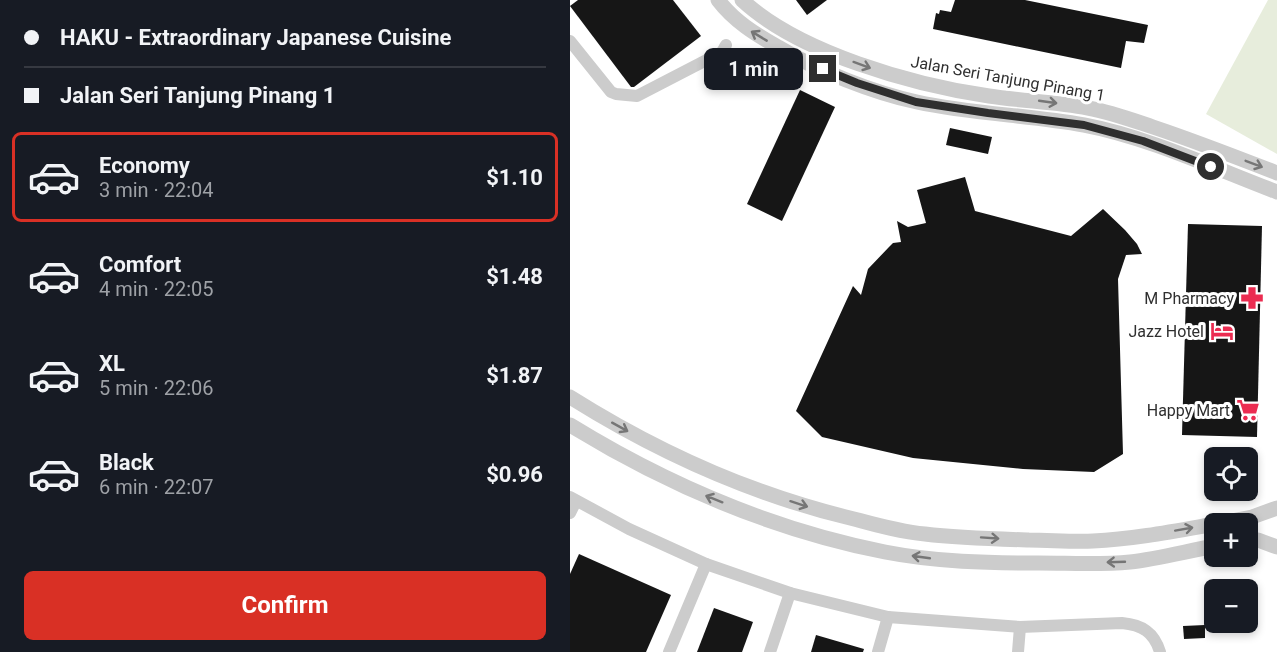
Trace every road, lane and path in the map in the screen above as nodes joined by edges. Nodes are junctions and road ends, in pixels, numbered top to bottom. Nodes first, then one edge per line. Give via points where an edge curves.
1 (718, 0) edge
2 (742, 0) edge
3 (570, 41) edge
4 (726, 45) dead end
5 (990, 96) junction
6 (988, 113) junction
7 (1277, 173) edge
8 (1277, 192) edge
9 (570, 397) edge
10 (570, 425) edge
11 (573, 499) edge
12 (1277, 508) edge
13 (570, 513) edge
14 (1258, 515) edge
15 (1204, 526) edge
16 (1258, 540) edge
17 (1277, 547) edge
18 (1204, 548) edge
19 (706, 564) junction
20 (790, 593) junction
21 (888, 617) junction
22 (1020, 627) junction
23 (669, 652) edge
24 (770, 652) edge
25 (878, 652) edge
26 (1018, 652) edge
27 (1160, 652) edge

6 -> 1 street, Jalan Seri Tanjung Pinang 1 via 916,102 806,62 748,30
2 -> 5 street, Jalan Seri Tanjung Pinang 1 via 789,33 863,65 920,84
3 - 4 street via 611,92 632,96 722,52
5 - 6 street
5 -> 7 street, Jalan Seri Tanjung Pinang 1 via 1090,108
6 - 8 street, Jalan Seri Tanjung Pinang 1 via 1084,125 1143,141
9 -> 15 street via 677,458 809,508 892,528 924,534 1092,541
18 -> 10 street via 1130,562 1084,564 991,563 887,552 747,512 697,492
11 - 13 street
11 - 19 street
12 - 14 street
16 - 17 street
19 - 20 street
19 - 23 street
20 - 21 street
20 - 24 street
21 - 22 street
21 - 25 street
22 - 26 street
22 - 27 street via 1137,625 1148,630

